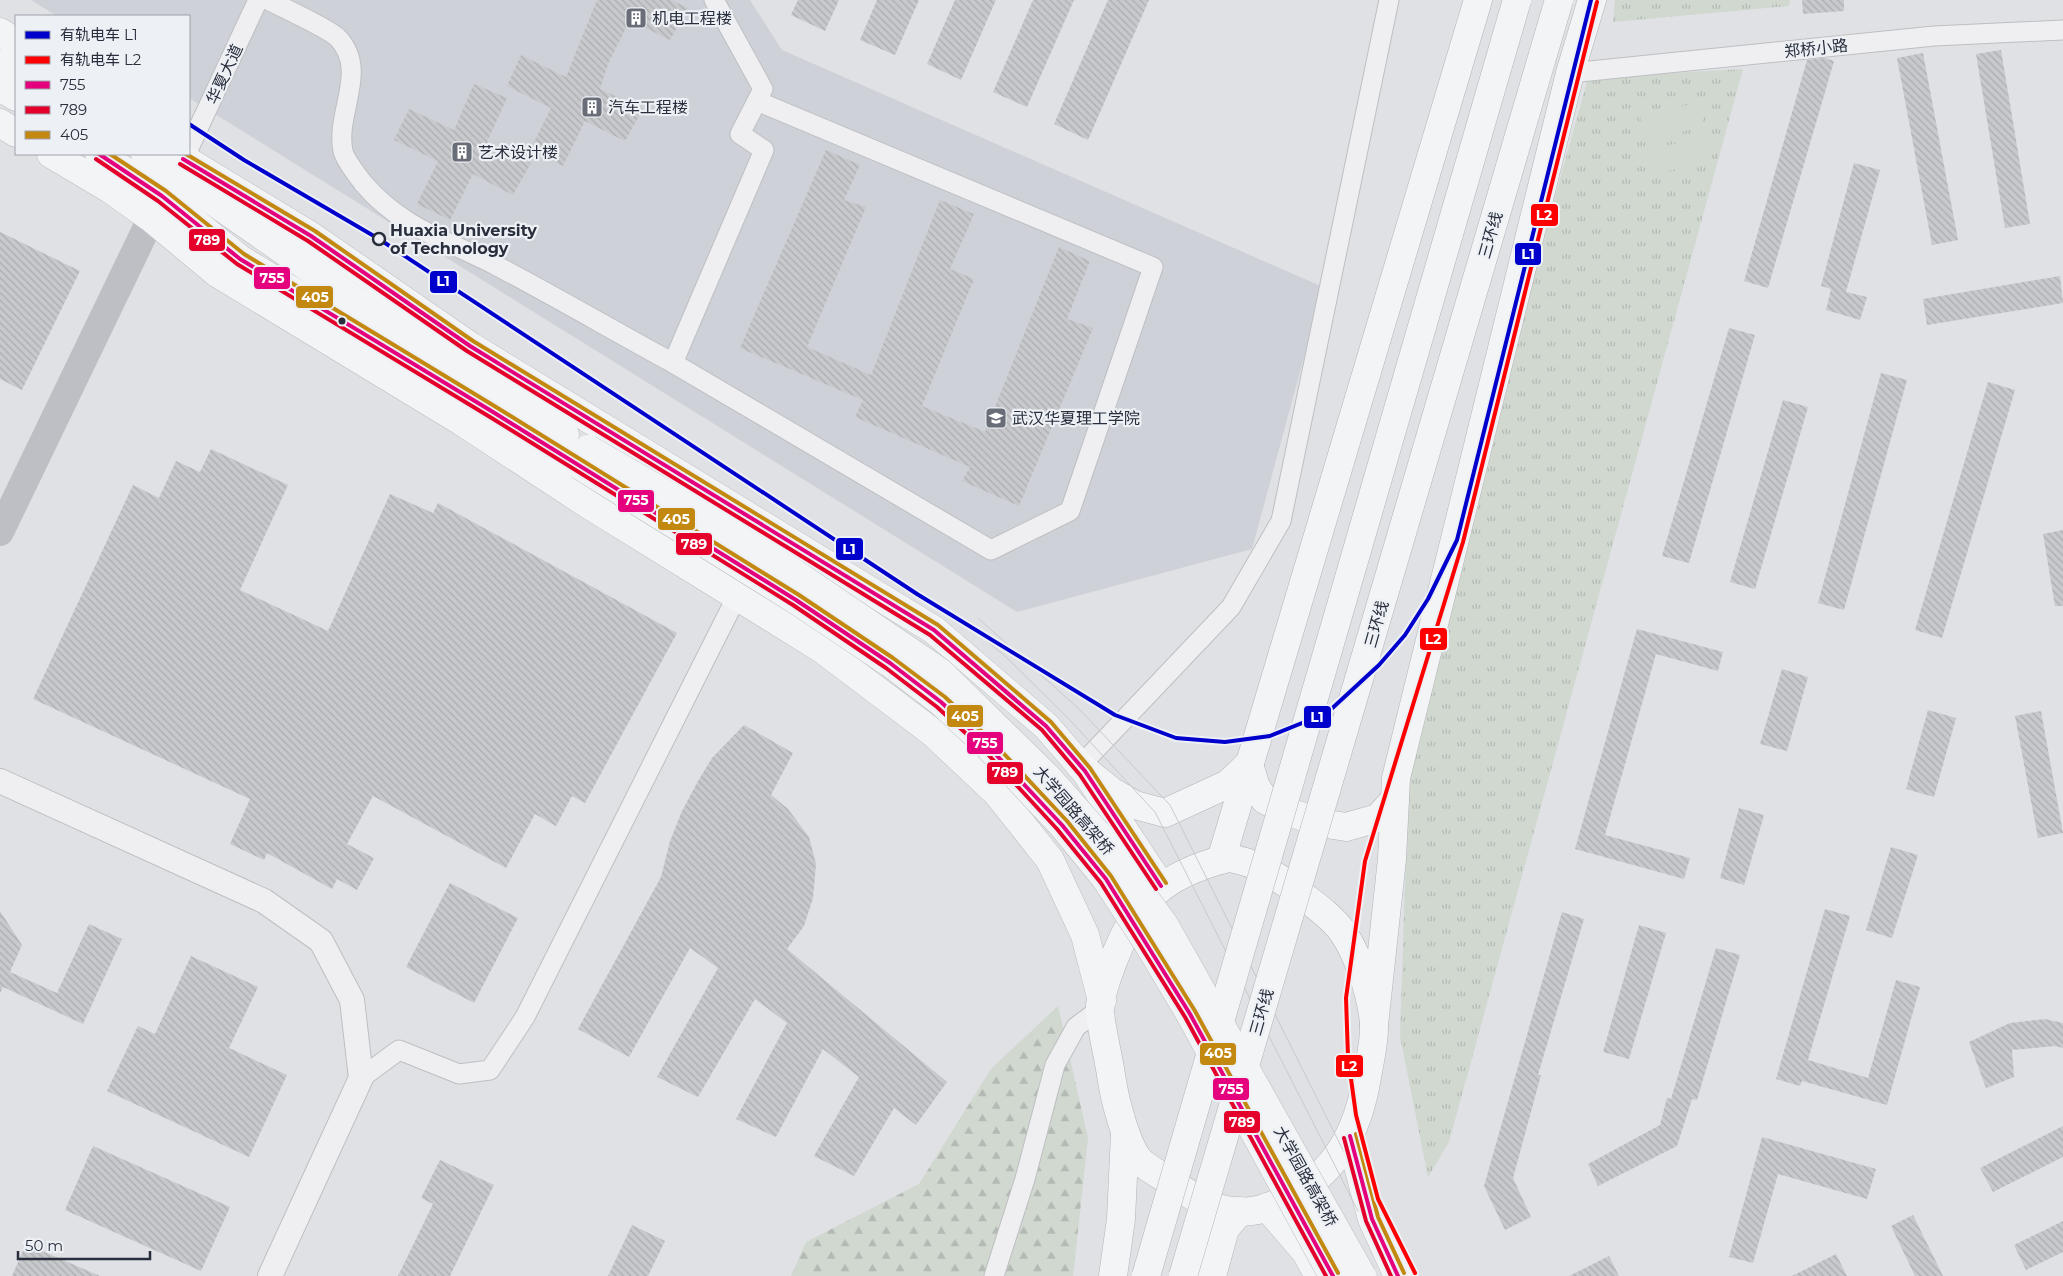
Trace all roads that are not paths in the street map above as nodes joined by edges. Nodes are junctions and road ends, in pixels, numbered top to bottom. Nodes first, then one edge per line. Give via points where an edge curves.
1 (258, 0) edge
2 (268, 0) edge
3 (714, 0) edge
4 (1389, 0) edge
5 (1478, 0) edge
6 (1517, 0) edge
7 (1560, 0) edge
8 (1592, 0) edge
9 (2063, 30) edge
10 (0, 32) edge
11 (15, 41) edge
12 (0, 63) edge
13 (15, 72) edge
14 (1570, 73) junction
15 (0, 87) edge
16 (15, 97) edge
17 (757, 101) junction
18 (0, 123) edge
19 (15, 132) edge
20 (190, 139) edge
21 (53, 155) edge
22 (102, 155) edge
23 (146, 155) edge
24 (182, 155) edge
25 (174, 172) edge
26 (470, 346) junction
27 (673, 364) junction
28 (501, 405) junction
29 (583, 457) junction
30 (551, 480) junction
31 (0, 532) edge
32 (737, 596) junction
33 (1249, 764) junction
34 (1080, 766) junction
35 (0, 781) edge
36 (1395, 798) junction
37 (1221, 860) junction
38 (1161, 886) junction
39 (1101, 1005) junction
40 (1374, 1025) junction
41 (361, 1078) junction
42 (1125, 1130) junction
43 (1350, 1136) junction
44 (1267, 1207) junction
45 (1240, 1211) junction
46 (270, 1276) edge
47 (994, 1276) edge
48 (1113, 1276) edge
49 (1146, 1276) edge
50 (1183, 1276) edge
51 (1212, 1276) edge
52 (1319, 1276) edge
53 (1333, 1276) edge
54 (1362, 1276) edge
55 (1398, 1276) edge

1 - 20 street, 华夏大道
2 - 27 street via 336,36 346,48 352,67 343,152 362,181 390,210 411,226 496,266
3 - 17 street via 763,89
4 - 34 street via 1281,521 1232,607
5 - 33 main road
6 - 49 main road, bridge
7 - 50 main road, 三环线, bridge
8 - 14 main road
9 - 14 street, 郑桥小路 via 1934,36
10 - 11 main road
12 - 13 main road
14 - 36 main road via 1396,778
15 - 16 main road
17 - 27 street via 740,134 764,150
17 - 27 street via 1154,267 1070,511 991,550
18 - 19 main road
21 - 25 main road via 110,189
22 - 25 main road
23 - 25 main road
24 - 25 street, 华夏大道
25 - 26 main road via 311,236
25 - 28 main road via 240,259
25 - 30 main road via 217,273 461,420
25 - 31 main road
26 - 28 main road
26 - 34 main road via 934,630 1046,726
28 - 29 main road
28 - 30 main road
29 - 53 main road, bridge via 890,662 988,745 1062,825 1106,879 1149,945
29 - 54 main road, 大学园路高架桥, bridge via 744,539 940,672 1049,778 1102,839 1165,926
30 - 32 main road
32 - 39 main road via 822,649 872,685 932,732 997,793 1050,860 1085,935
32 - 41 street via 525,1017 490,1070 459,1074 399,1050
33 - 34 main road via 1228,784 1165,813 1134,805
33 - 36 main road via 1264,800 1291,813 1327,824 1346,827 1378,818
33 - 37 main road
34 - 38 main road
35 - 41 street via 264,901 321,941 352,1000
36 - 40 main road via 1392,859
37 - 38 main road via 1191,869
37 - 40 main road via 1250,862 1284,882 1326,914 1342,932 1357,962 1369,996
38 - 39 main road via 1138,911 1123,935
39 - 42 main road via 1114,1099
39 - 47 street via 1076,1027 1055,1065 1025,1179
40 - 43 main road via 1362,1107
41 - 46 street
42 - 45 main road via 1140,1161 1192,1195 1224,1210
42 - 48 main road via 1121,1219
43 - 44 main road via 1338,1157 1324,1172 1298,1193
43 - 55 main road via 1372,1219
44 - 45 main road via 1252,1212
44 - 52 main road via 1305,1251
45 - 51 main road via 1225,1229

